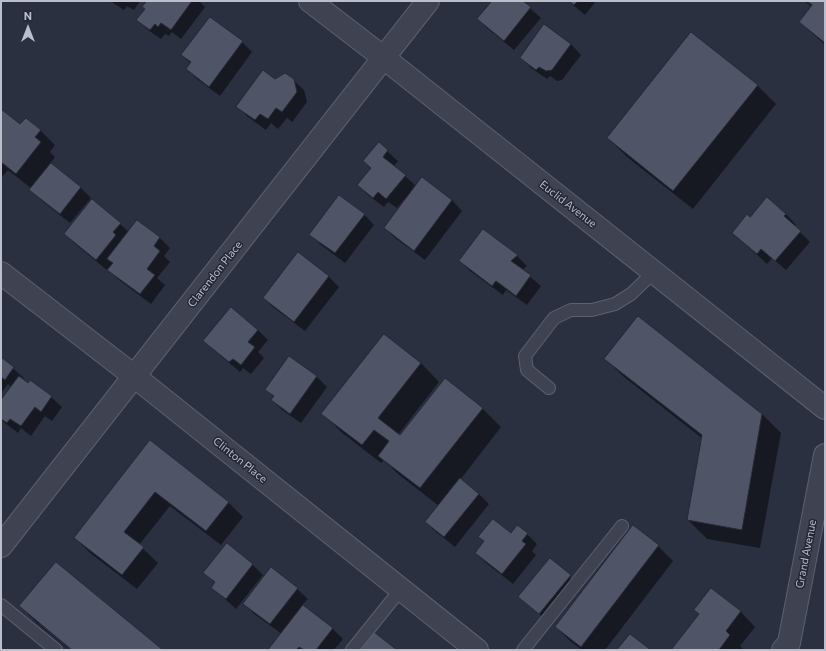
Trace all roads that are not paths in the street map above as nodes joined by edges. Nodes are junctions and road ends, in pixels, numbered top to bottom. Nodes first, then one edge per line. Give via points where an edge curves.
1 (310, 1) edge
2 (428, 1) edge
3 (384, 58) junction
4 (654, 272) junction
5 (1, 273) edge
6 (134, 376) junction
7 (549, 388) dead end
8 (825, 408) edge
9 (825, 455) edge
10 (622, 526) dead end
11 (1, 546) edge
12 (401, 589) junction
13 (1, 605) edge
14 (56, 650) edge
15 (352, 650) edge
16 (477, 650) edge
17 (523, 650) edge
18 (783, 650) edge

1 - 3 street, Euclid Avenue
2 - 3 street, Clarendon Place
3 - 4 street, Euclid Avenue
3 - 6 street, Clarendon Place
4 - 7 lane via 631,294 615,304 592,310 571,310 554,318 525,356 527,370
4 - 8 street, Euclid Avenue
5 - 6 street, Clinton Place
6 - 11 street, Clarendon Place
6 - 12 street, Clinton Place
9 - 18 street, Grand Avenue via 789,642
10 - 17 lane
12 - 15 lane
12 - 16 street, Clinton Place
13 - 14 lane

